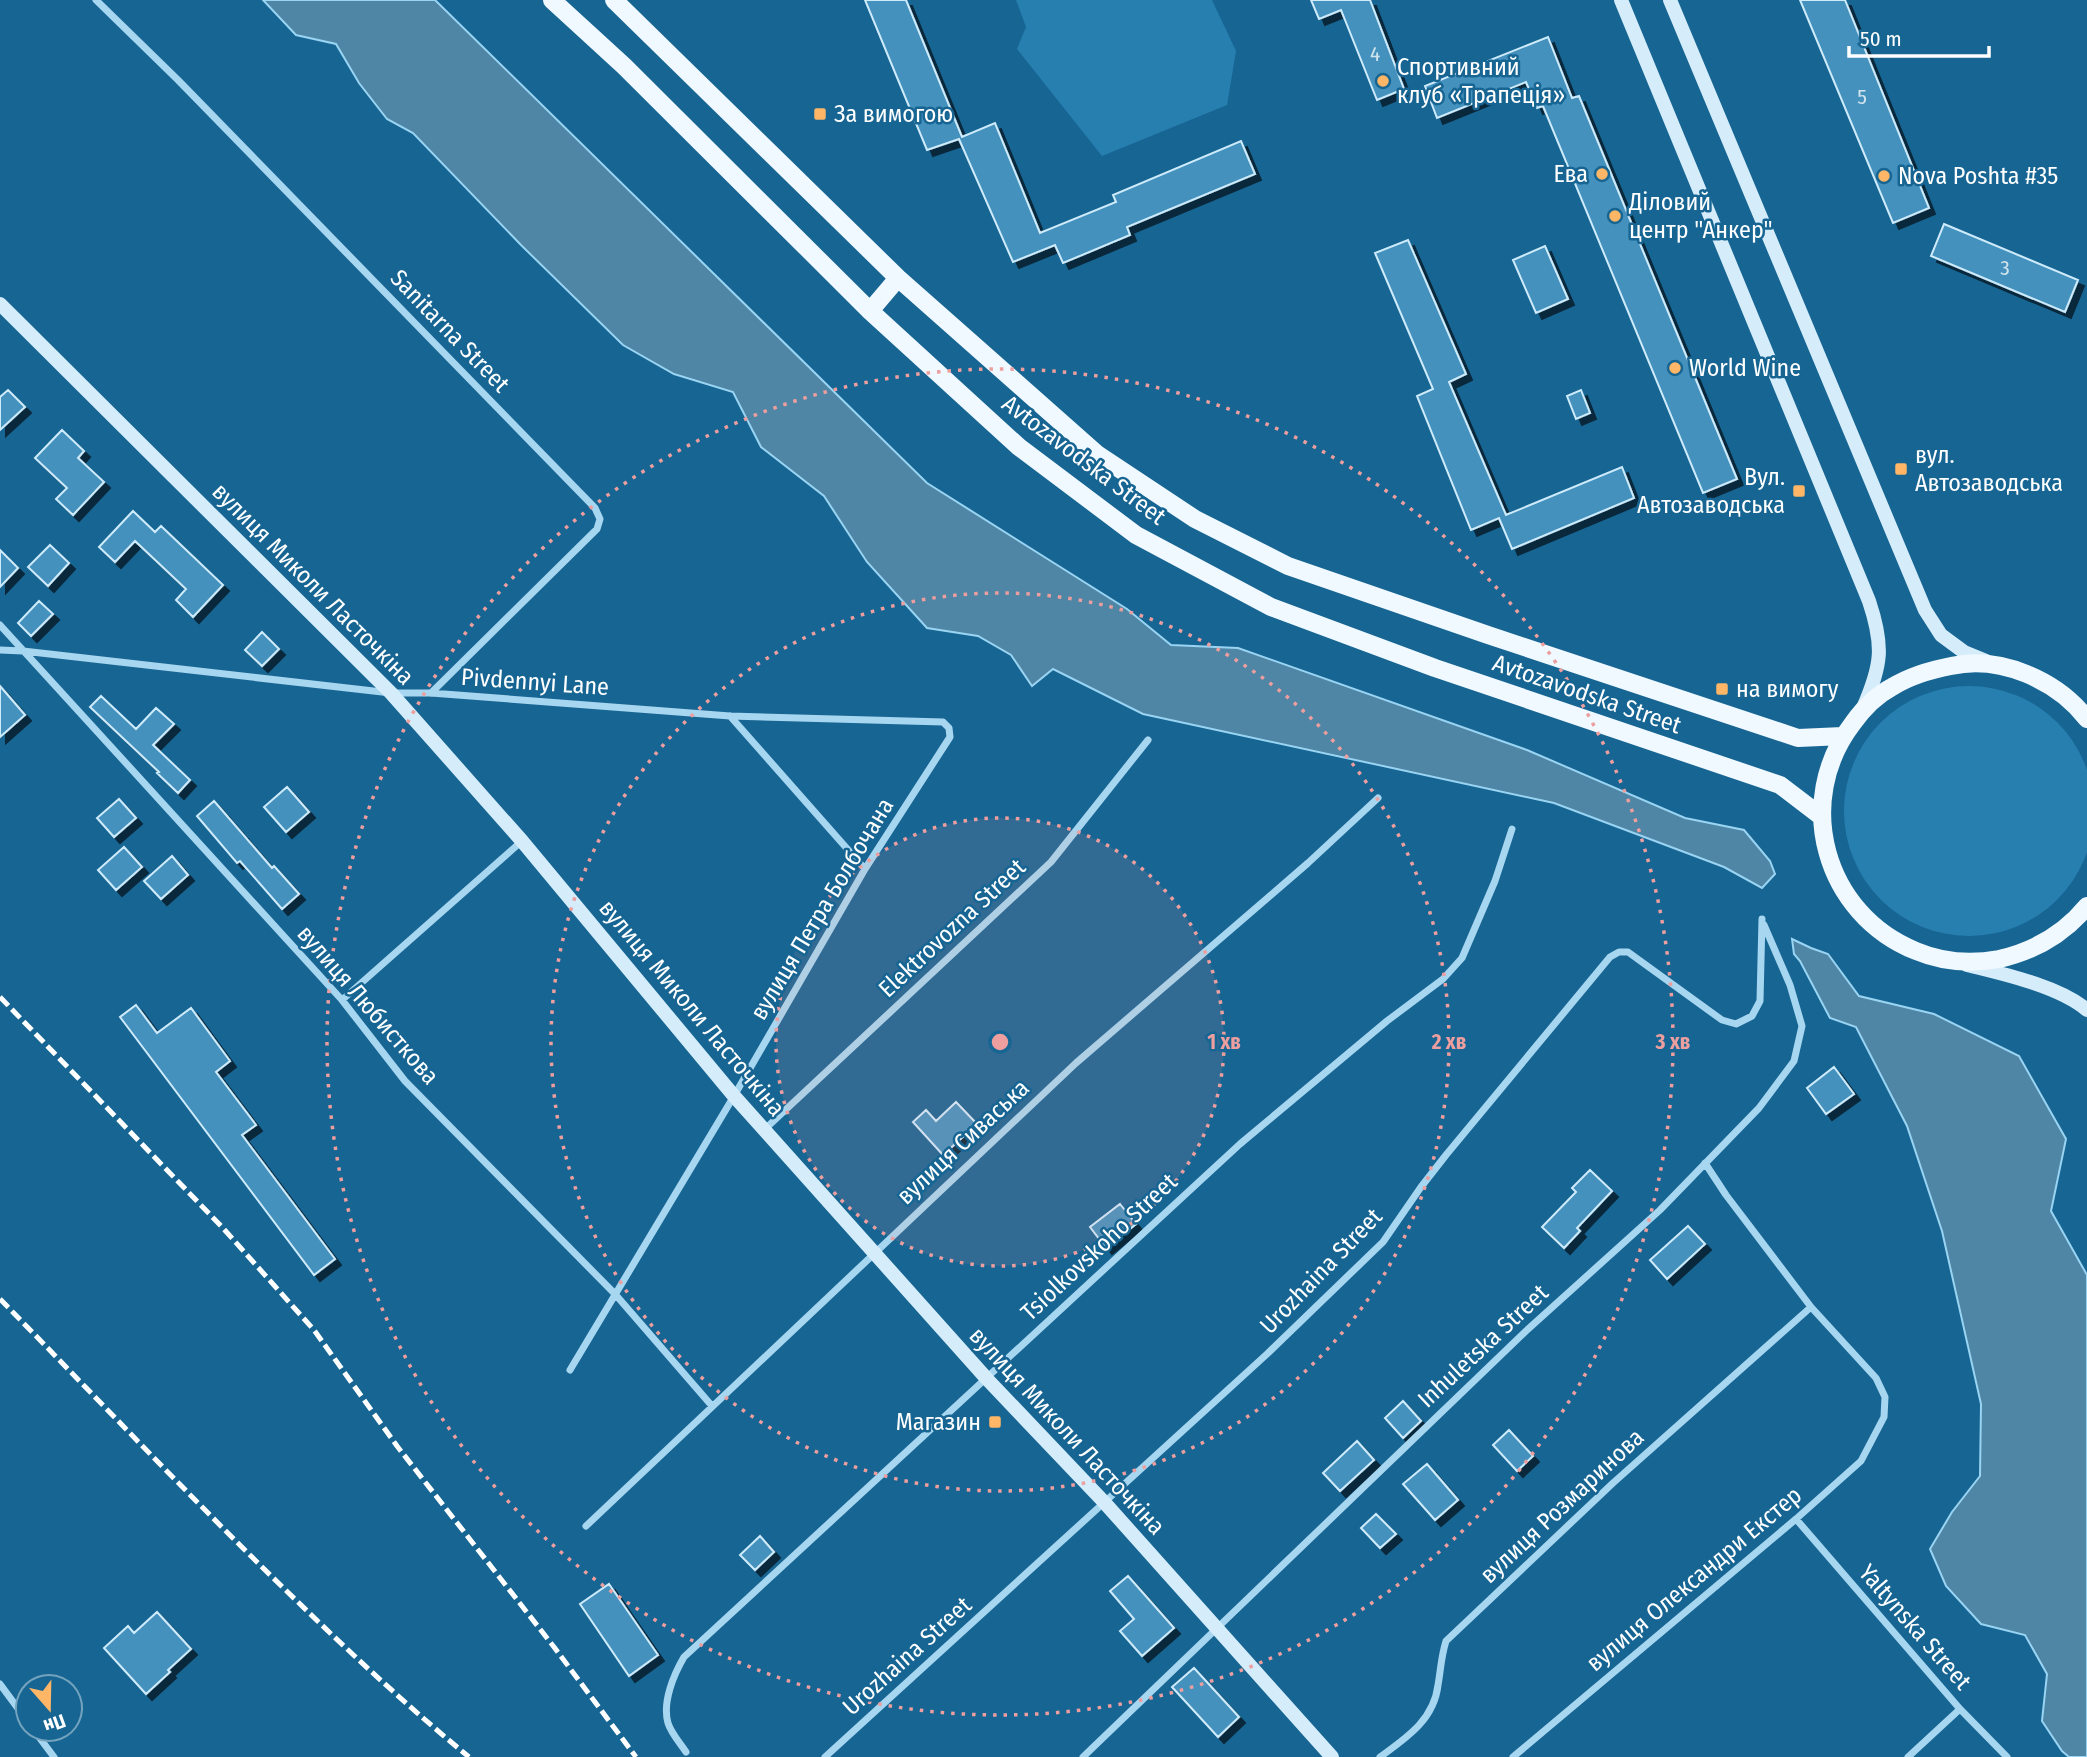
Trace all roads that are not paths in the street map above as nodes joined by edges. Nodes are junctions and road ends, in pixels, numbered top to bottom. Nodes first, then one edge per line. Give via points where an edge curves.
1 (96, 0) edge
2 (552, 0) edge
3 (614, 0) edge
4 (1621, 0) edge
5 (1670, 0) edge
6 (898, 278) junction
7 (0, 304) edge
8 (870, 311) junction
9 (0, 625) edge
10 (0, 650) edge
11 (23, 651) junction
12 (1997, 666) junction
13 (2054, 688) junction
14 (391, 693) junction
15 (431, 693) junction
16 (2087, 705) edge
17 (1862, 712) junction
18 (730, 716) junction
19 (2087, 719) edge
20 (943, 722) joint
21 (1843, 736) junction
22 (1148, 740) dead end
23 (1378, 798) dead end
24 (1822, 817) junction
25 (1512, 829) dead end
26 (522, 841) junction
27 (865, 869) junction
28 (2087, 906) edge
29 (1762, 919) joint
30 (1949, 961) junction
31 (342, 1000) junction
32 (2087, 1010) edge
33 (734, 1096) junction
34 (765, 1129) junction
35 (1705, 1163) junction
36 (874, 1253) junction
37 (615, 1294) junction
38 (1811, 1307) junction
39 (570, 1370) dead end
40 (987, 1379) junction
41 (712, 1406) junction
42 (1104, 1502) junction
43 (1796, 1519) junction
44 (586, 1526) dead end
45 (1215, 1628) junction
46 (0, 1684) edge
47 (14, 1703) edge
48 (1960, 1709) junction
49 (685, 1752) dead end
50 (825, 1757) edge
51 (1083, 1757) edge
52 (1332, 1757) edge
53 (1380, 1757) edge
54 (1513, 1757) edge
55 (1908, 1757) edge
56 (2007, 1757) edge

1 - 15 street, Sanitarna Street via 595,508 600,519 597,529
2 - 8 main road, Avtozavodska Street
3 - 6 main road, Avtozavodska Street
4 - 17 street via 1869,600 1878,627 1879,659
5 - 12 street via 1925,610 1941,635 1964,652
6 - 8 main road
6 - 21 main road, Avtozavodska Street via 1097,454 1195,519 1287,566 1798,738
7 - 14 street, вулиця Миколи Ласточкіна
8 - 24 main road, Avtozavodska Street via 1019,447 1136,536 1271,607 1780,785
9 - 11 street, вулиця Любисткова
10 - 11 street, Pivdennyi Lane
11 - 14 street, Pivdennyi Lane
11 - 31 street, вулиця Любисткова
12 - 13 main road
12 - 17 main road via 1960,664 1924,671 1890,688
13 - 16 main road
13 - 19 main road
14 - 15 street, Pivdennyi Lane
14 - 26 street, вулиця Миколи Ласточкіна
15 - 18 street, Pivdennyi Lane
17 - 21 main road
18 - 20 street, Pivdennyi Lane
18 - 27 street
20 - 27 street, вулиця Петра Болбочана via 950,737
21 - 24 main road via 1828,771
22 - 34 street, Elektrovozna Street via 1051,862
23 - 36 street, вулиця Сиваська via 1076,1063
24 - 30 main road via 1826,850 1839,883 1858,911 1904,946
25 - 40 street, Tsiolkovskoho Street via 1462,958 1443,979 1240,1144
26 - 31 street
26 - 33 street, вулиця Миколи Ласточкіна
27 - 33 street, вулиця Петра Болбочана
28 - 30 main road via 2049,940 2018,955 1984,962
29 - 35 street, Inhuletska Street via 1802,1026 1794,1061 1759,1108
29 - 42 street, Urozhaina Street via 1760,1001 1752,1016 1736,1024 1722,1020 1628,952 1610,957 1438,1166 1383,1242
30 - 32 street via 2060,994
31 - 37 street, вулиця Любисткова via 405,1081
33 - 34 street, вулиця Миколи Ласточкіна
33 - 37 street, вулиця Петра Болбочана
34 - 36 street, вулиця Миколи Ласточкіна
35 - 38 street
35 - 45 street, Inhuletska Street
36 - 40 street, вулиця Миколи Ласточкіна
36 - 41 street, вулиця Сиваська
37 - 39 street, вулиця Петра Болбочана
37 - 41 street, вулиця Любисткова
38 - 43 street, вулиця Олександри Екстер via 1876,1378 1885,1397 1884,1417 1861,1461
38 - 53 street, вулиця Розмаринова via 1613,1483 1446,1641 1428,1716
40 - 42 street, вулиця Миколи Ласточкіна
40 - 49 street, Tsiolkovskoho Street via 684,1657 668,1697 668,1723
41 - 44 street, вулиця Сиваська
42 - 45 street, вулиця Миколи Ласточкіна
42 - 50 street, Urozhaina Street
43 - 48 street, Yaltynska Street
43 - 54 street, вулиця Олександри Екстер
45 - 51 street, Inhuletska Street
45 - 52 street, вулиця Миколи Ласточкіна
46 - 47 street
48 - 55 street
48 - 56 street, Yaltynska Street

